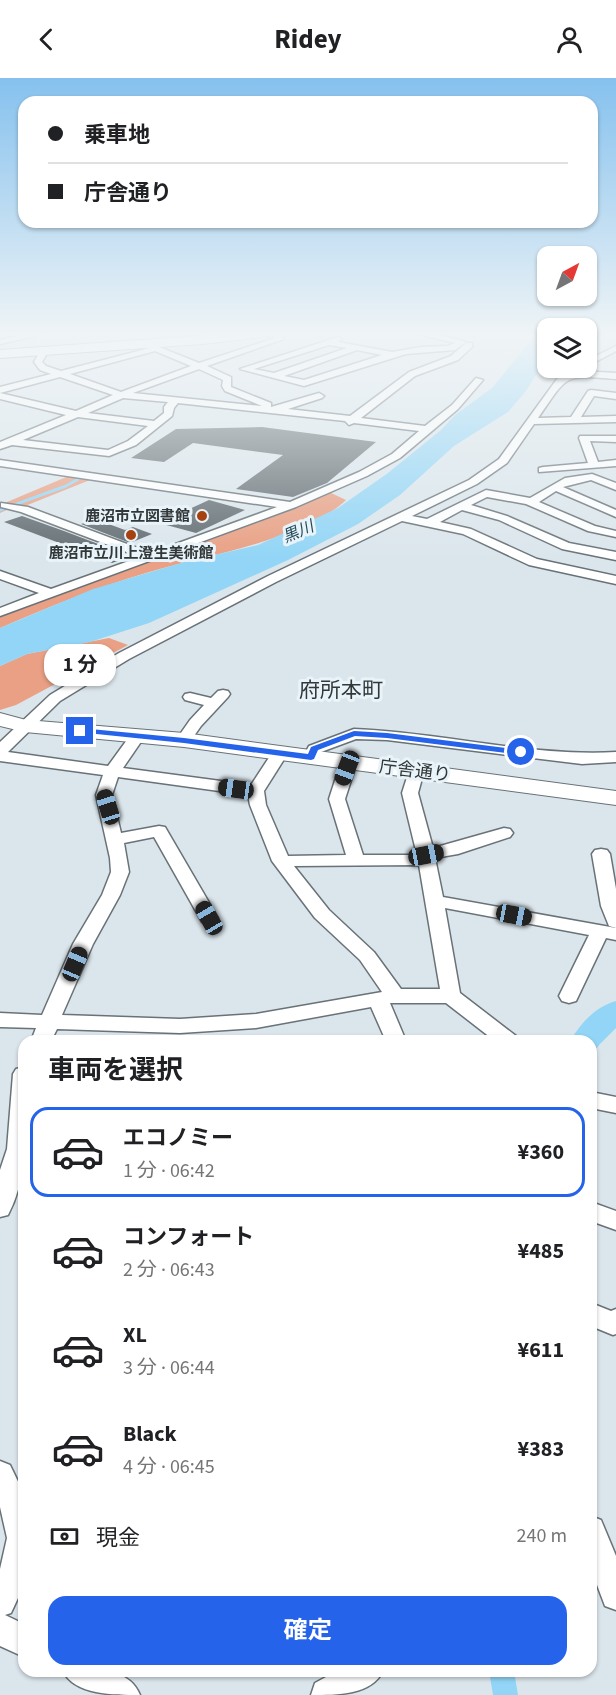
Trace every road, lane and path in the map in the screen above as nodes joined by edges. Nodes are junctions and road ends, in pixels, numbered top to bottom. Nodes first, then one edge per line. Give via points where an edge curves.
1 (40, 408) edge
2 (89, 408) edge
3 (169, 408) edge
4 (255, 408) edge
5 (276, 408) edge
6 (367, 408) edge
7 (452, 408) edge
8 (540, 408) edge
9 (581, 408) edge
10 (271, 410) junction
11 (616, 410) edge
12 (169, 412) junction
13 (180, 413) dead end
14 (605, 414) junction
15 (74, 415) junction
16 (353, 419) junction
17 (616, 419) edge
18 (574, 420) junction
19 (531, 421) junction
20 (157, 424) junction
21 (427, 429) junction
22 (351, 431) dead end
23 (616, 438) edge
24 (11, 441) junction
25 (0, 446) edge
26 (0, 463) edge
27 (616, 463) edge
28 (595, 466) junction
29 (543, 470) dead end
30 (616, 474) edge
31 (592, 477) junction
32 (555, 487) junction
33 (616, 487) edge
34 (531, 502) junction
35 (4, 505) dead end
36 (292, 505) junction
37 (460, 506) junction
38 (616, 514) edge
39 (400, 517) junction
40 (431, 522) junction
41 (616, 534) edge
42 (616, 556) edge
43 (152, 557) junction
44 (0, 575) edge
45 (616, 580) edge
46 (51, 593) junction
47 (0, 612) edge
48 (190, 698) dead end
49 (0, 719) edge
50 (25, 726) junction
51 (136, 736) junction
52 (184, 740) junction
53 (0, 751) edge
54 (280, 753) junction
55 (0, 756) edge
56 (311, 757) junction
57 (616, 757) edge
58 (349, 762) junction
59 (416, 771) junction
60 (112, 772) junction
61 (256, 791) junction
62 (616, 798) edge
63 (504, 833) dead end
64 (115, 840) junction
65 (601, 854) dead end
66 (426, 858) junction
67 (356, 860) junction
68 (281, 861) junction
69 (434, 902) junction
70 (209, 918) dead end
71 (613, 931) edge
72 (451, 996) junction
73 (569, 996) dead end
74 (386, 998) junction
75 (0, 1020) edge
76 (51, 1021) junction
77 (44, 1035) edge
78 (395, 1035) edge
79 (501, 1035) edge
80 (597, 1101) edge
81 (616, 1105) edge
82 (18, 1149) edge
83 (17, 1176) edge
84 (0, 1208) edge
85 (597, 1213) edge
86 (616, 1221) edge
87 (597, 1317) edge
88 (616, 1320) edge
89 (0, 1474) edge
90 (18, 1514) edge
91 (597, 1546) edge
92 (18, 1564) edge
93 (13, 1583) edge
94 (616, 1595) edge
95 (0, 1629) edge
96 (18, 1638) edge
97 (95, 1677) edge
98 (357, 1677) edge
99 (124, 1695) edge
100 (327, 1695) edge

1 - 15 street
2 - 15 street
3 - 12 street
4 - 10 street
5 - 10 street
6 - 16 street
7 - 21 street
8 - 19 street
9 - 18 street
10 - 16 street
11 - 14 street
12 - 13 street
12 - 20 street
14 - 17 street
14 - 18 street
14 - 23 street
15 - 20 street
15 - 24 street
16 - 21 street
16 - 22 street via 340,430
18 - 19 street
19 - 39 street via 503,461 473,482
20 - 24 street via 132,443 109,453
21 - 36 street via 409,439 396,456
23 - 28 street via 584,438
24 - 25 street
26 - 36 street
27 - 28 street
28 - 29 street
30 - 31 street
31 - 32 street via 565,481
31 - 33 street
32 - 34 street
32 - 38 street
34 - 37 street via 486,492
34 - 41 street via 592,529
35 - 43 street
36 - 43 street
37 - 40 street
37 - 42 street via 503,518 566,546
39 - 40 street
39 - 50 street via 123,656 55,698
40 - 45 street via 467,531 533,562
43 - 46 street
44 - 46 street
46 - 47 street
48 - 52 street via 222,698 195,723
49 - 50 highway, 庁舎通り
50 - 51 highway, 庁舎通り
50 - 53 street
51 - 52 highway, 庁舎通り
51 - 60 street
52 - 54 highway, 庁舎通り
54 - 56 highway, 庁舎通り
54 - 61 street
55 - 60 street
56 - 57 street via 314,749 354,734 582,759
56 - 58 highway, 庁舎通り
58 - 59 highway, 庁舎通り
58 - 67 street via 337,799
59 - 62 highway, 庁舎通り
59 - 66 street via 410,793
60 - 61 street
60 - 64 street via 104,795
61 - 68 street
63 - 66 street
64 - 70 street via 159,831
64 - 76 street via 120,872 83,944
65 - 71 street
66 - 67 street
66 - 69 street
67 - 68 street
68 - 74 street via 322,914 367,956
69 - 71 street
69 - 72 street
71 - 73 street
72 - 74 street
72 - 79 street
74 - 76 street via 256,1022 180,1026
74 - 78 street
75 - 76 street
76 - 77 street
80 - 81 street
82 - 83 street
83 - 84 street
85 - 86 street
87 - 88 street via 613,1324
89 - 90 street
91 - 94 street
92 - 93 street
95 - 96 street
97 - 99 street
98 - 100 street

